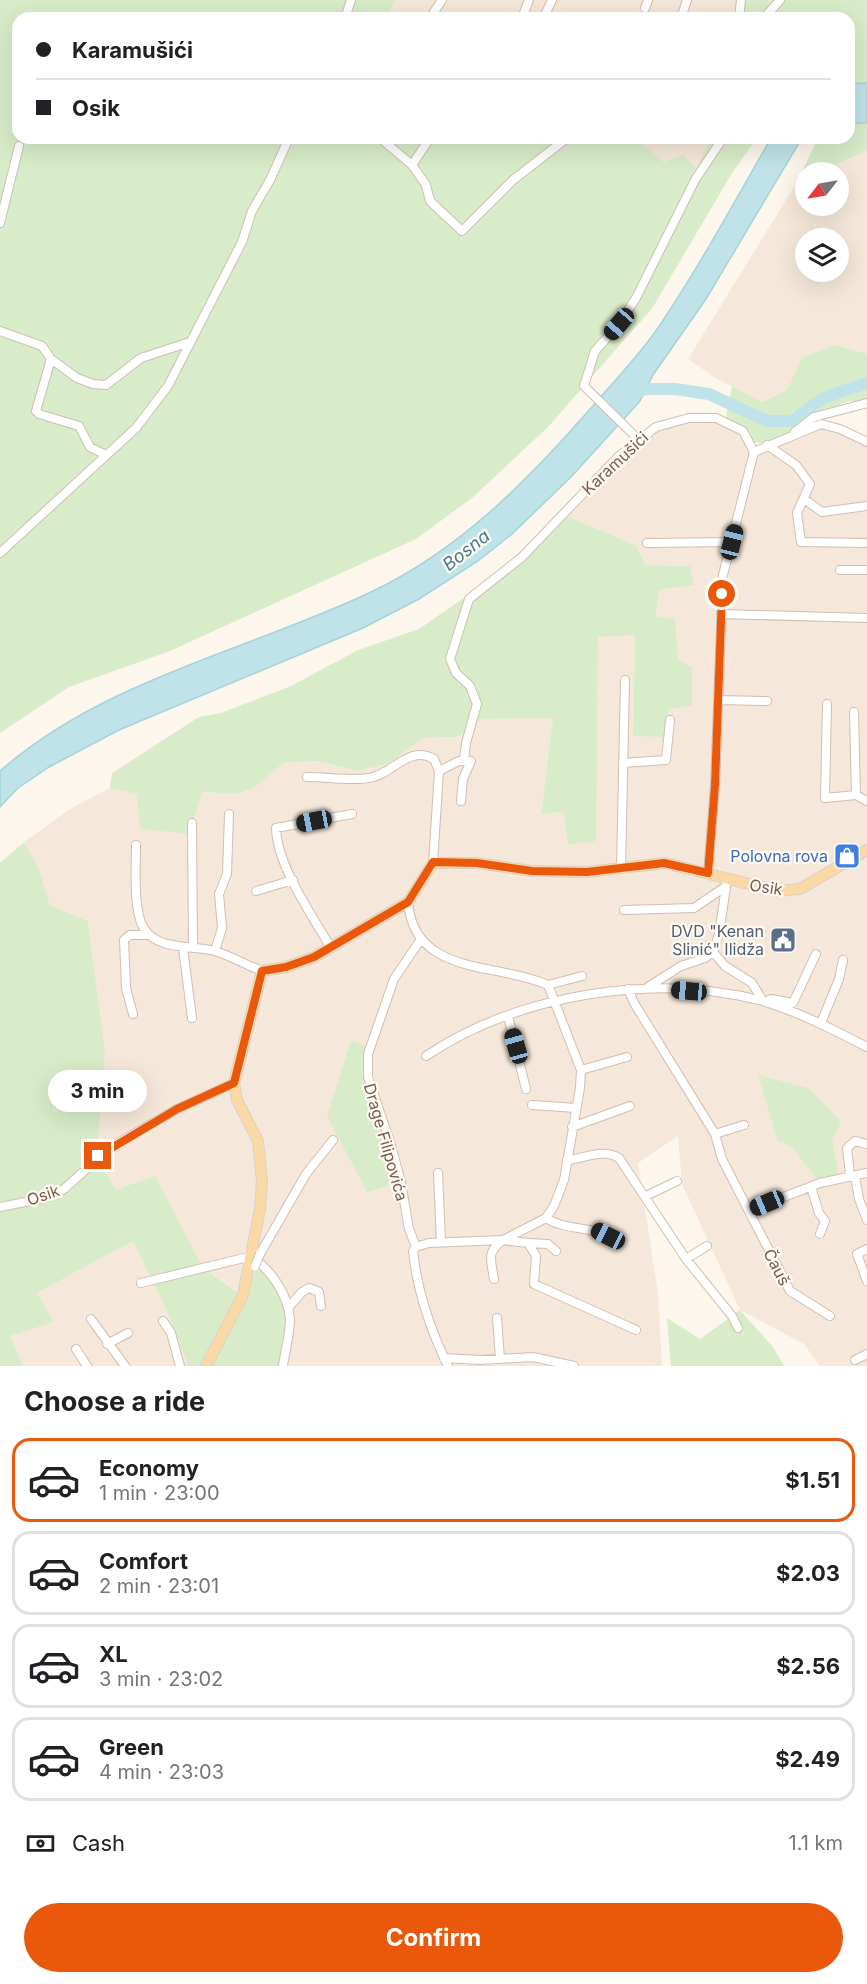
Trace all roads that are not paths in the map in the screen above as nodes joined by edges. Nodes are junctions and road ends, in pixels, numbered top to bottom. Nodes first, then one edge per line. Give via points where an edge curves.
1 (780, 0) edge
2 (769, 12) edge
3 (286, 144) edge
4 (387, 144) edge
5 (425, 144) edge
6 (559, 144) edge
7 (719, 144) edge
8 (19, 146) dead end
9 (412, 165) junction
10 (0, 223) edge
11 (0, 331) edge
12 (190, 342) junction
13 (51, 358) junction
14 (867, 403) edge
15 (792, 434) junction
16 (638, 438) junction
17 (867, 442) edge
18 (767, 445) junction
19 (754, 452) junction
20 (106, 455) junction
21 (804, 499) junction
22 (867, 506) edge
23 (732, 542) junction
24 (647, 543) dead end
25 (867, 543) edge
26 (0, 553) edge
27 (840, 570) dead end
28 (867, 570) edge
29 (721, 614) junction
30 (867, 618) edge
31 (625, 680) dead end
32 (718, 700) junction
33 (767, 702) dead end
34 (827, 704) dead end
35 (854, 712) dead end
36 (670, 720) dead end
37 (464, 759) junction
38 (623, 763) junction
39 (438, 771) junction
40 (307, 777) dead end
41 (856, 795) junction
42 (461, 801) dead end
43 (867, 801) edge
44 (229, 814) dead end
45 (352, 814) dead end
46 (192, 823) dead end
47 (136, 845) dead end
48 (867, 850) edge
49 (433, 862) junction
50 (621, 869) junction
51 (708, 873) junction
52 (293, 880) junction
53 (726, 883) junction
54 (256, 891) dead end
55 (408, 902) junction
56 (624, 910) dead end
57 (149, 935) junction
58 (421, 939) junction
59 (188, 948) junction
60 (331, 948) junction
61 (215, 951) junction
62 (713, 952) junction
63 (816, 954) dead end
64 (843, 960) dead end
65 (262, 971) junction
66 (582, 976) dead end
67 (548, 985) junction
68 (648, 987) junction
69 (628, 989) junction
70 (553, 1002) junction
71 (764, 1002) junction
72 (133, 1014) dead end
73 (508, 1016) junction
74 (192, 1018) dead end
75 (821, 1023) junction
76 (867, 1047) edge
77 (426, 1056) dead end
78 (627, 1057) dead end
79 (581, 1070) junction
80 (234, 1083) junction
81 (526, 1089) dead end
82 (532, 1105) dead end
83 (630, 1106) dead end
84 (576, 1108) junction
85 (744, 1125) dead end
86 (572, 1127) junction
87 (715, 1134) junction
88 (333, 1140) dead end
89 (867, 1144) edge
90 (567, 1160) junction
91 (438, 1173) dead end
92 (867, 1173) edge
93 (853, 1176) junction
94 (677, 1181) dead end
95 (811, 1186) junction
96 (646, 1196) junction
97 (863, 1199) edge
98 (0, 1207) edge
99 (750, 1210) junction
100 (546, 1218) junction
101 (867, 1220) edge
102 (820, 1234) dead end
103 (608, 1236) dead end
104 (503, 1240) junction
105 (441, 1242) junction
106 (528, 1243) junction
107 (706, 1246) dead end
108 (416, 1247) junction
109 (867, 1249) edge
110 (556, 1251) dead end
111 (253, 1258) junction
112 (686, 1259) junction
113 (494, 1279) dead end
114 (867, 1281) edge
115 (141, 1283) dead end
116 (321, 1306) dead end
117 (288, 1308) junction
118 (830, 1317) dead end
119 (497, 1318) dead end
120 (91, 1319) dead end
121 (163, 1321) dead end
122 (738, 1328) dead end
123 (636, 1330) dead end
124 (128, 1333) dead end
125 (107, 1344) junction
126 (76, 1349) dead end
127 (867, 1354) edge
128 (500, 1359) junction
129 (855, 1360) dead end
130 (446, 1362) edge
131 (525, 1362) edge
132 (87, 1366) edge
133 (125, 1366) edge
134 (180, 1366) edge
135 (206, 1366) edge
136 (283, 1366) edge
137 (574, 1366) edge

1 - 2 street
3 - 12 street via 252,211 242,242
4 - 9 street
5 - 9 street
6 - 9 street via 513,180 462,231 430,201 426,185
7 - 16 street via 695,180 636,298 595,351 584,386
8 - 10 street
11 - 13 street via 42,346
12 - 13 street via 141,358 106,384 77,378
12 - 20 street via 168,386 136,428
13 - 20 street via 36,411 79,426 90,447
14 - 15 street via 814,417
15 - 17 street via 821,423
15 - 18 street
16 - 19 street, Karamušići via 676,420 716,418 743,431
16 - 37 street, Karamušići via 522,557 465,604 450,659 456,673 470,686 477,704
18 - 19 street
18 - 21 street via 796,465 808,480
19 - 23 street
20 - 26 street
21 - 22 street via 822,512
21 - 25 street via 797,513 801,542
23 - 24 street
23 - 29 street via 723,575
27 - 28 street
29 - 30 street
29 - 32 street
31 - 38 street
32 - 33 street
32 - 51 street
34 - 41 street via 825,798
35 - 41 street
36 - 38 street via 666,760
37 - 39 street
37 - 42 street via 471,760
38 - 50 street
39 - 40 street via 434,759 419,754 371,778
39 - 49 street
41 - 43 street
44 - 61 street via 227,874 219,894 222,928
45 - 52 street via 276,828 278,845
46 - 59 street
47 - 57 street via 139,913
48 - 53 main road, Osik via 800,889 777,891
49 - 50 main road, Osik via 532,871
49 - 55 main road
50 - 51 main road, Osik via 664,863
51 - 53 main road, Osik
52 - 54 street
52 - 60 street
53 - 56 street, Osik via 694,909
53 - 62 street, Osik via 720,934
55 - 58 street
55 - 60 main road
57 - 59 street
57 - 72 street via 130,935 124,940 126,988
58 - 67 street via 451,961 518,974
58 - 108 street, Drage Filipovića via 394,979 368,1054 368,1077 390,1142
59 - 61 street
59 - 74 street
60 - 65 main road via 300,962
61 - 65 street
62 - 68 street
62 - 71 street via 725,966 752,983
63 - 71 street via 793,1003 771,999
64 - 75 street
65 - 80 main road
66 - 67 street
67 - 70 street
68 - 69 street
68 - 71 street
69 - 70 street
69 - 87 street, Čauš
70 - 73 street
70 - 79 street
71 - 75 street
73 - 77 street via 451,1040
73 - 81 street
75 - 76 street
78 - 79 street
79 - 84 street
80 - 98 street, Osik via 177,1109 111,1147 64,1189 45,1198
80 - 111 main road via 237,1100 258,1141 262,1181
82 - 84 street
83 - 86 street
84 - 86 street
85 - 87 street
86 - 90 street
87 - 99 street, Čauš via 722,1159
88 - 111 street via 306,1173
89 - 93 street via 855,1140 847,1148
90 - 96 street via 595,1154 616,1156
90 - 100 street via 558,1197
91 - 105 street
92 - 93 street
93 - 95 street
93 - 97 street
94 - 96 street
95 - 99 street
95 - 102 street via 825,1221
96 - 112 street
97 - 101 street
99 - 118 street, Čauš via 790,1291
100 - 103 street via 566,1226 595,1229
100 - 104 street
104 - 105 street
104 - 106 street
104 - 113 street via 491,1251
105 - 108 street
106 - 110 street via 548,1244
106 - 123 street via 536,1256 534,1284
107 - 112 street
108 - 130 street, Drage Filipovića via 412,1251 415,1269
109 - 114 street via 856,1254
111 - 115 street
111 - 117 street via 274,1278
111 - 135 main road via 243,1295
112 - 122 street
116 - 117 street via 319,1292 309,1288
117 - 136 street via 290,1321
119 - 128 street
120 - 125 street
121 - 134 street via 171,1333
124 - 125 street
125 - 133 street
126 - 132 street
127 - 129 street
128 - 130 street, Drage Filipovića
128 - 131 street, Drage Filipovića
131 - 137 street, Drage Filipovića

